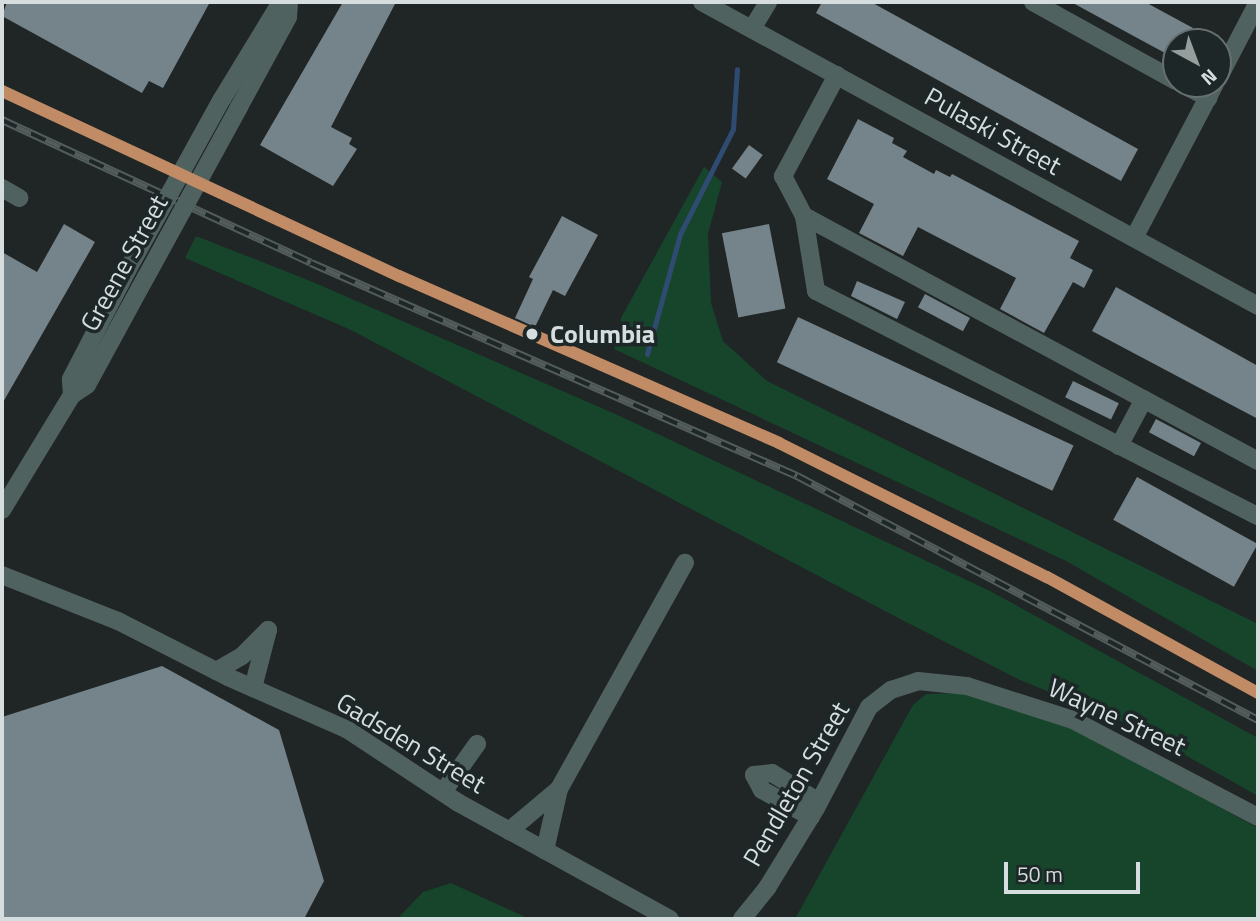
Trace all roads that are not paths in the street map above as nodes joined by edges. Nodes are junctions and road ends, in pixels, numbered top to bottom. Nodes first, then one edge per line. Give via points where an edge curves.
1 (281, 2) edge
2 (289, 2) edge
3 (702, 2) edge
4 (768, 2) edge
5 (1033, 2) edge
6 (1258, 2) edge
7 (752, 29) junction
8 (1232, 52) edge
9 (1162, 73) edge
10 (837, 75) junction
11 (1207, 98) edge
12 (2, 188) edge
13 (19, 198) dead end
14 (804, 216) junction
15 (1134, 238) junction
16 (1258, 306) edge
17 (72, 395) junction
18 (1144, 399) junction
19 (1119, 446) junction
20 (1258, 461) edge
21 (2, 510) edge
22 (1258, 516) edge
23 (685, 562) dead end
24 (2, 575) edge
25 (216, 671) junction
26 (905, 684) joint
27 (253, 688) junction
28 (477, 744) dead end
29 (559, 789) junction
30 (443, 792) junction
31 (1258, 817) edge
32 (509, 831) junction
33 (544, 850) junction
34 (670, 919) edge
35 (742, 919) edge

1 - 17 street, Greene Street, bridge via 128,269 71,379
2 - 17 street, Greene Street, bridge via 288,17 87,385
3 - 7 street, Pulaski Street
4 - 7 street
5 - 9 street
6 - 8 street
7 - 10 street, Pulaski Street
10 - 14 street via 783,176
10 - 15 street, Pulaski Street
11 - 15 street
12 - 13 street
14 - 18 street
14 - 19 street via 819,295
15 - 16 street, Pulaski Street
17 - 21 street, Greene Street
18 - 19 street
18 - 20 street
19 - 22 street
23 - 29 street
24 - 25 street, Gadsden Street via 118,621
25 - 27 street, Gadsden Street
25 - 27 street via 242,656 268,630
26 - 31 street, Wayne Street via 936,681 1009,697 1073,720
26 - 35 street, Pendleton Street via 869,706 815,810
27 - 30 street, Gadsden Street via 348,730
28 - 30 street
29 - 32 street
29 - 33 street
30 - 32 street, Gadsden Street
32 - 33 street, Gadsden Street
33 - 34 street, Gadsden Street

